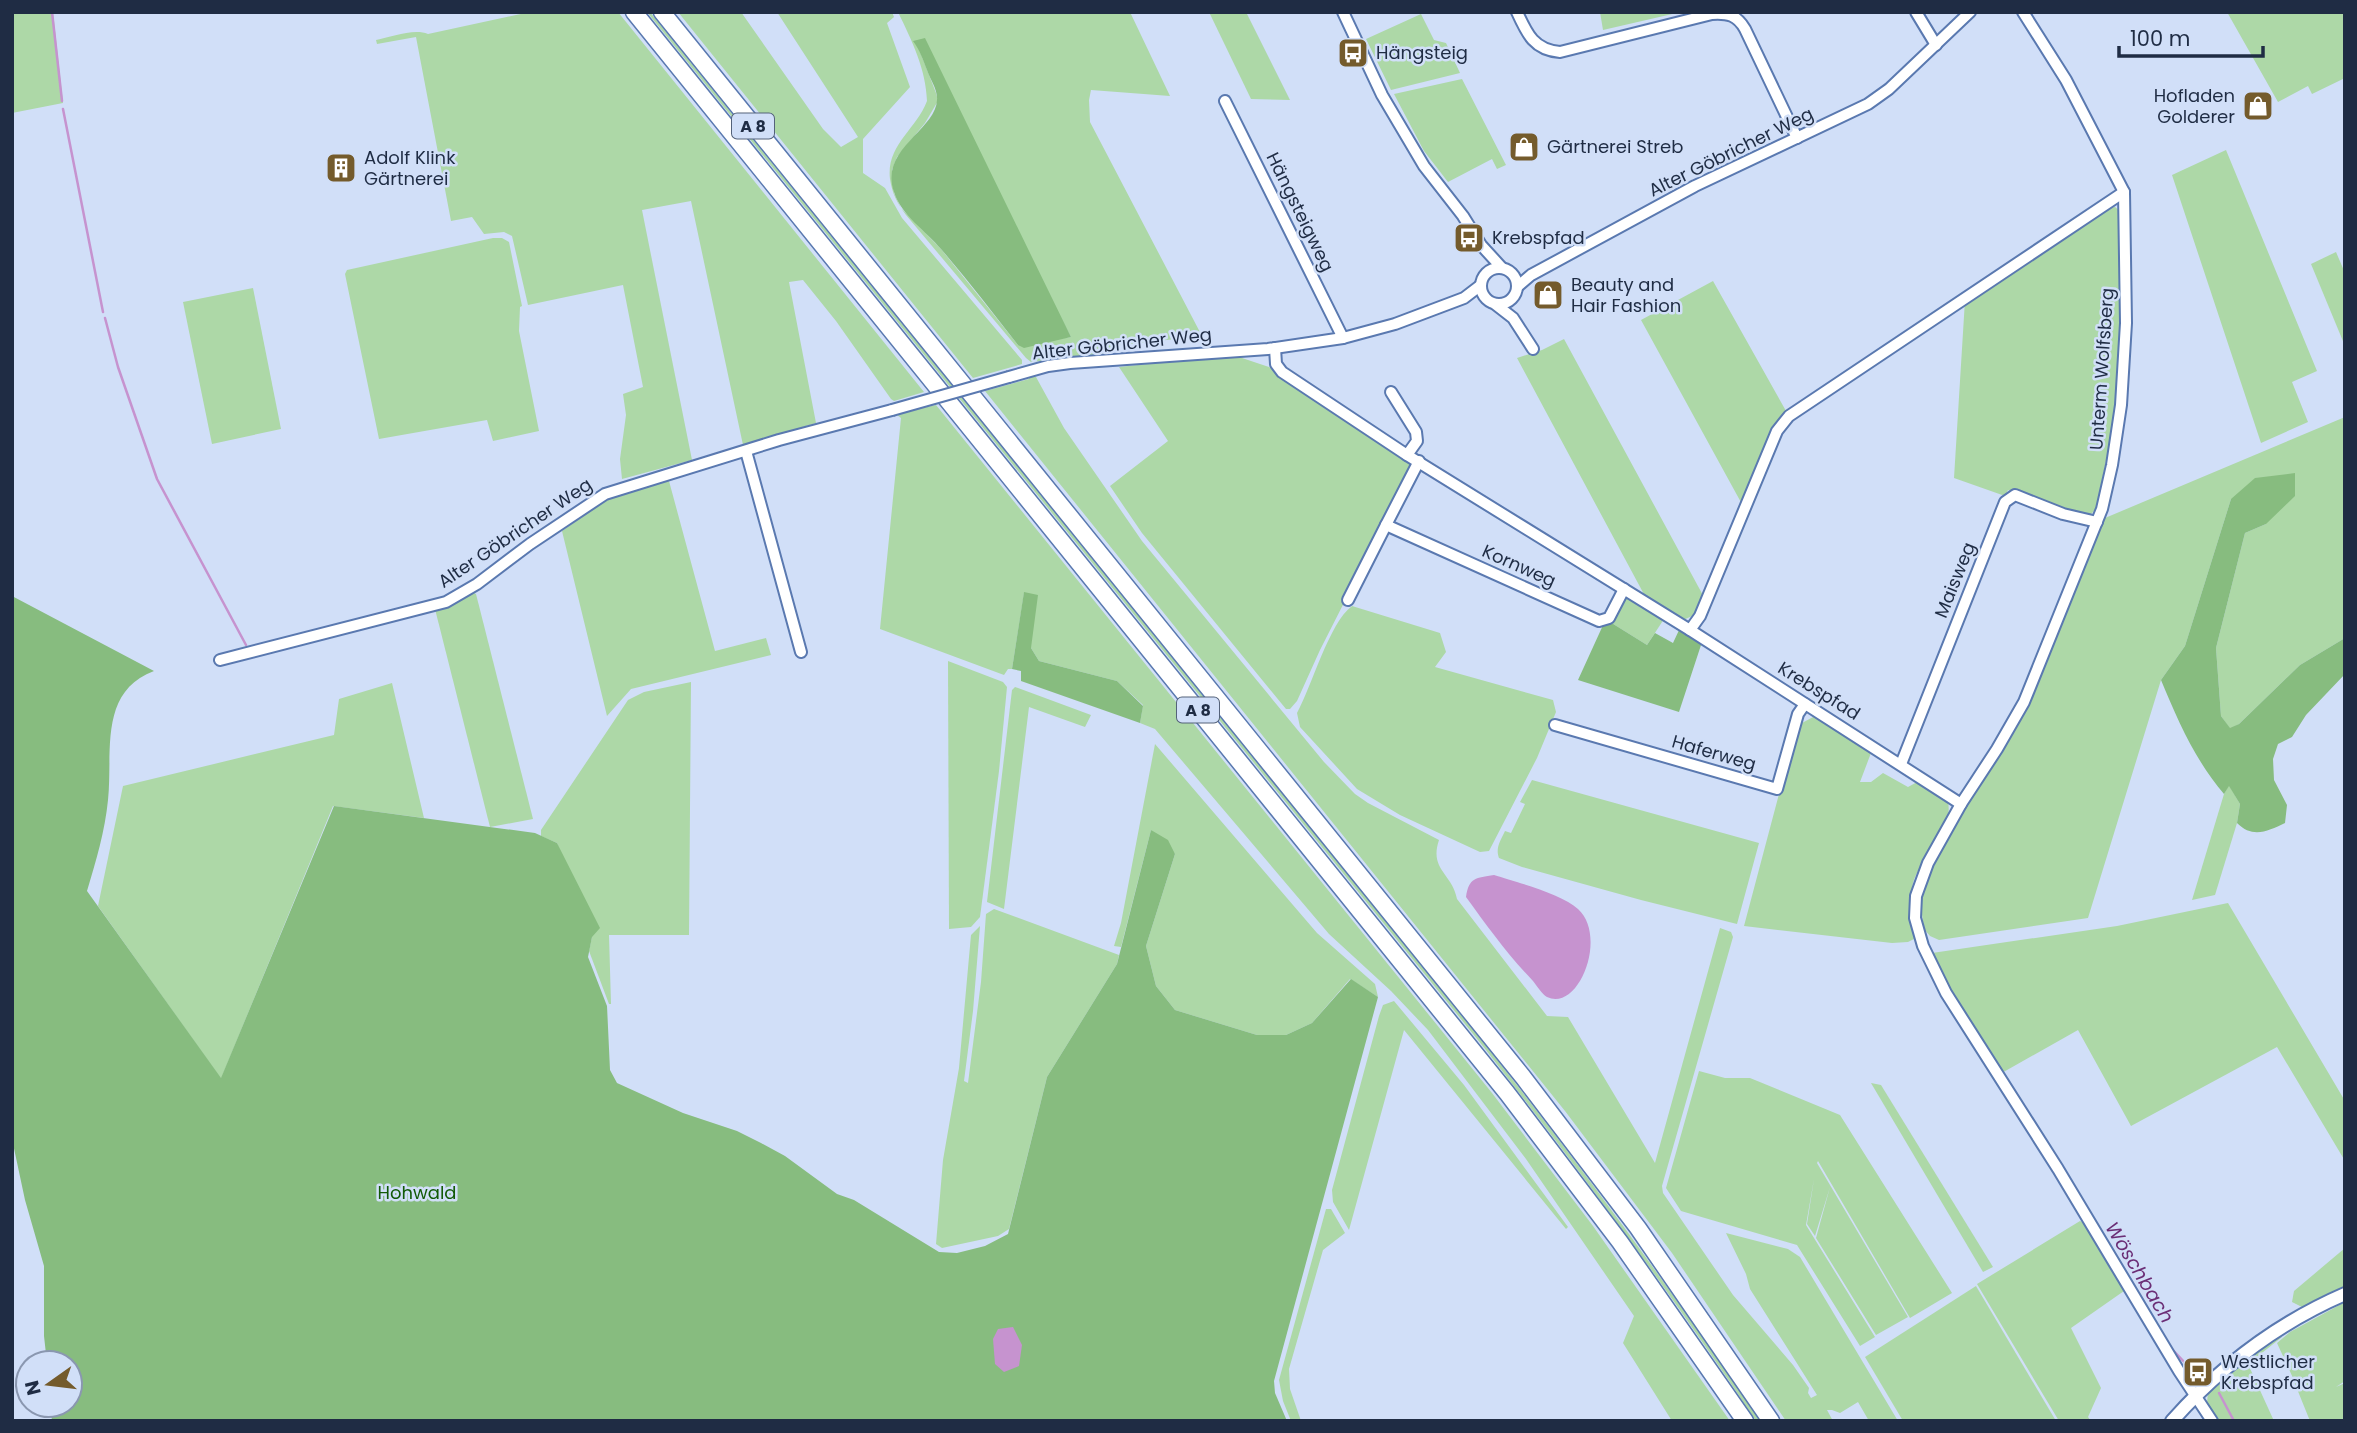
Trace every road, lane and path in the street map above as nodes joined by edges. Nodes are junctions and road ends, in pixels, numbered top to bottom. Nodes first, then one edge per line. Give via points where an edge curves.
1 (634, 12) edge
2 (662, 12) edge
3 (1343, 12) edge
4 (1517, 12) edge
5 (1916, 12) edge
6 (1970, 12) edge
7 (2023, 12) edge
8 (1936, 45) junction
9 (1225, 101) dead end
10 (1797, 138) junction
11 (2124, 192) junction
12 (1481, 245) junction
13 (1502, 268) junction
14 (1483, 279) junction
15 (1516, 281) junction
16 (1464, 299) junction
17 (1512, 299) junction
18 (1491, 302) junction
19 (1513, 317) junction
20 (1343, 338) junction
21 (1275, 348) junction
22 (1533, 349) dead end
23 (1391, 392) dead end
24 (746, 451) junction
25 (1407, 455) junction
26 (1419, 461) junction
27 (2097, 522) junction
28 (1386, 525) junction
29 (1624, 589) junction
30 (1348, 600) dead end
31 (1690, 630) junction
32 (801, 652) dead end
33 (220, 660) dead end
34 (1805, 704) junction
35 (1555, 725) dead end
36 (1901, 764) junction
37 (1961, 804) junction
38 (2345, 1294) edge
39 (2195, 1394) junction
40 (1745, 1421) edge
41 (1772, 1421) edge
42 (2172, 1421) edge
43 (2212, 1421) edge

1 - 40 highway, A 8 via 1507,1093 1658,1294
2 - 41 highway, A 8 via 1523,1077 1638,1228
3 - 12 street via 1403,132
4 - 10 street via 1528,35 1546,51 1704,15 1731,15 1741,21
5 - 8 street
6 - 8 street, Alter Göbricher Weg
7 - 11 street, Unterm Wolfsberg via 2066,80
8 - 10 street, Alter Göbricher Weg via 1868,104
9 - 20 street, Hängsteigweg
10 - 15 street, Alter Göbricher Weg
11 - 27 street, Unterm Wolfsberg via 2126,309 2121,404
11 - 31 street via 1789,416 1777,431 1700,616
12 - 13 street
12 - 14 street
13 - 14 street via 1492,269
13 - 15 street
14 - 16 street, Alter Göbricher Weg
14 - 18 street via 1481,290
15 - 17 street
16 - 18 street, Alter Göbricher Weg
16 - 20 street, Alter Göbricher Weg
17 - 18 street via 1503,304
17 - 19 street
18 - 19 street
19 - 22 street
20 - 21 street, Alter Göbricher Weg
21 - 24 street, Alter Göbricher Weg, bridge via 1070,363 1032,370
21 - 25 street, Krebspfad via 1276,365 1282,372
23 - 25 street via 1416,432 1417,441
24 - 32 street
24 - 33 street, Alter Göbricher Weg via 596,498 477,584 446,601
25 - 26 street, Krebspfad
26 - 28 street
26 - 29 street, Krebspfad
27 - 36 street, Maisweg via 2015,495 2005,502
27 - 37 street, Unterm Wolfsberg via 2024,702
28 - 29 street, Kornweg via 1599,621 1609,618
28 - 30 street
29 - 31 street, Krebspfad
31 - 34 street, Krebspfad
34 - 35 street, Haferweg via 1777,789
34 - 36 street, Krebspfad
36 - 37 street, Krebspfad
37 - 39 street, Unterm Wolfsberg via 1928,863 1916,896 1915,918 1923,946 1946,993
38 - 39 main road via 2260,1341
39 - 42 main road
39 - 43 street

